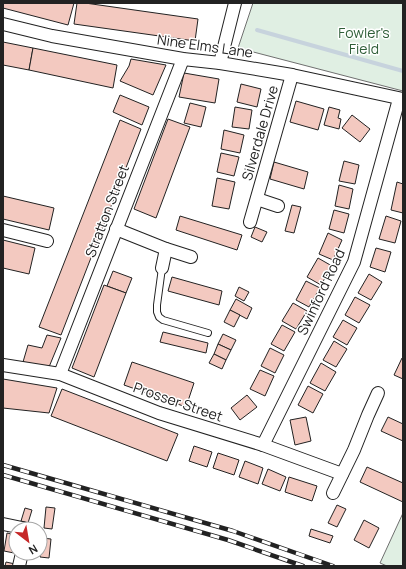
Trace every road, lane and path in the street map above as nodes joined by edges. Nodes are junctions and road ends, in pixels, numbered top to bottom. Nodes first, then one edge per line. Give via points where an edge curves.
1 (235, 3) edge
2 (3, 24) edge
3 (183, 59) junction
4 (220, 63) junction
5 (292, 75) junction
6 (401, 99) edge
7 (257, 199) junction
8 (278, 206) dead end
9 (250, 222) dead end
10 (116, 229) junction
11 (3, 230) edge
12 (47, 241) dead end
13 (166, 249) junction
14 (191, 257) dead end
15 (162, 268) joint
16 (208, 333) dead end
17 (3, 365) edge
18 (60, 374) junction
19 (378, 393) dead end
20 (263, 445) junction
21 (342, 474) junction
22 (333, 493) dead end

1 - 4 street
2 - 3 street, Nine Elms Lane via 52,36
3 - 4 street, Nine Elms Lane
3 - 10 street, Stratton Street
4 - 5 street, Nine Elms Lane
5 - 6 street, Nine Elms Lane
5 - 7 street, Silverdale Drive
6 - 20 street, Swinford Road via 354,262
7 - 8 street, Silverdale Drive
7 - 9 street, Silverdale Drive
10 - 13 street
10 - 18 street, Stratton Street
11 - 12 street
13 - 14 street
13 - 15 street
15 - 16 lane via 157,305 159,317
17 - 18 street, Prosser Street
18 - 20 street, Prosser Street via 159,413
19 - 21 street
20 - 21 street, Prosser Street
21 - 22 street

